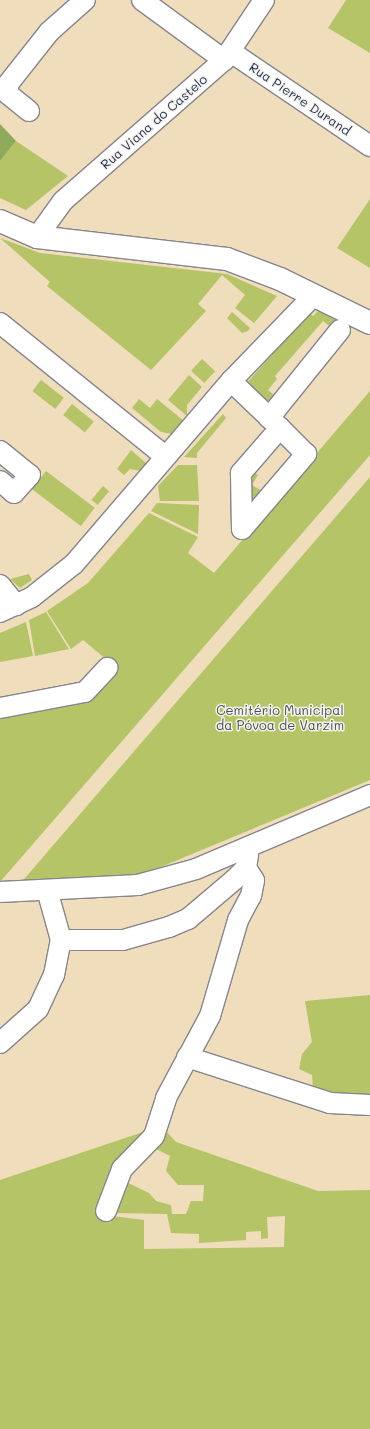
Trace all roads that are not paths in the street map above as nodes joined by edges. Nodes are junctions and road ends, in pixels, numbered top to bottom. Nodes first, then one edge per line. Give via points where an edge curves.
1 (85, 0) edge
2 (142, 0) edge
3 (264, 0) edge
4 (228, 56) junction
5 (29, 111) dead end
6 (370, 146) edge
7 (0, 221) edge
8 (37, 237) junction
9 (313, 296) junction
10 (370, 323) edge
11 (340, 330) dead end
12 (3, 332) edge
13 (232, 381) junction
14 (274, 423) junction
15 (0, 451) edge
16 (165, 456) junction
17 (0, 481) edge
18 (0, 585) edge
19 (8, 608) edge
20 (107, 668) dead end
21 (0, 708) edge
22 (370, 796) edge
23 (248, 848) junction
24 (246, 868) junction
25 (47, 890) junction
26 (0, 892) edge
27 (61, 940) junction
28 (0, 1043) edge
29 (187, 1057) junction
30 (370, 1105) edge
31 (106, 1211) dead end

1 - 5 street via 49,32 8,84 8,94
2 - 4 street, Rua Pierre Durand
3 - 4 street, Rua Viana do Castelo
4 - 6 street, Rua Pierre Durand
4 - 8 street, Rua Viana do Castelo via 63,201
7 - 8 main road
8 - 9 main road via 227,259
9 - 10 main road
9 - 13 street
11 - 14 street
12 - 16 street
13 - 14 street
13 - 16 street
14 - 14 street via 241,473 242,529 306,454
15 - 17 street via 30,475 14,493
16 - 19 street via 74,564
18 - 19 street
20 - 21 street via 85,692
22 - 23 street
23 - 24 street
23 - 25 street via 196,870 138,885
24 - 27 street via 188,919 169,927 123,940
24 - 29 street via 254,880 251,896 238,920 220,992
25 - 26 street
25 - 27 street
27 - 28 street via 54,976 38,1009
29 - 30 street via 330,1103 347,1107
29 - 31 street via 166,1098 154,1136 122,1169

